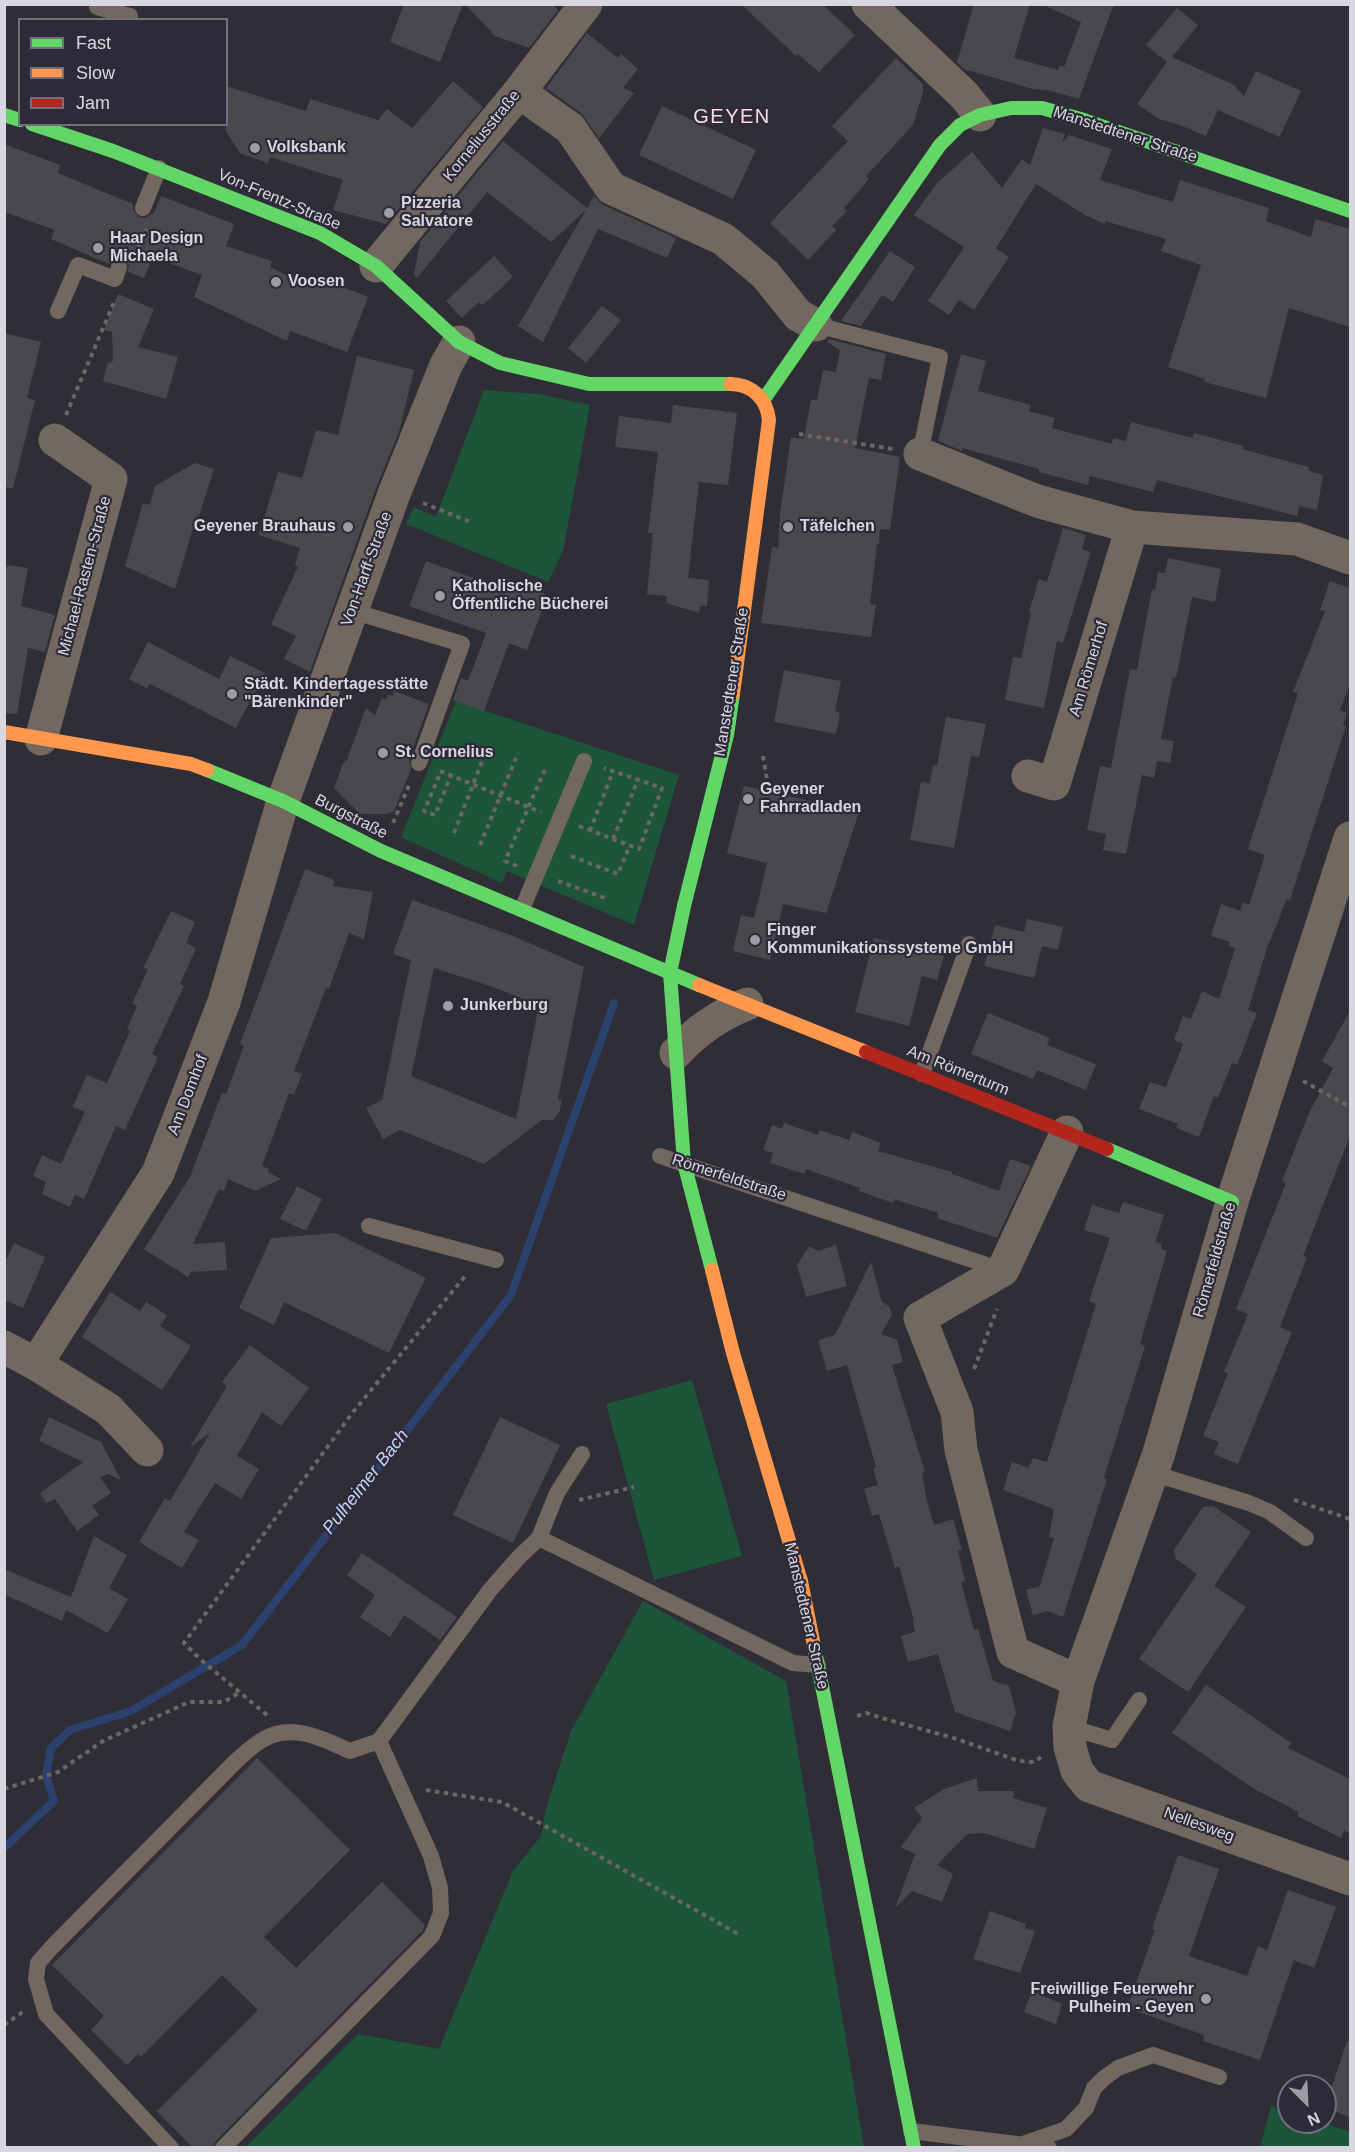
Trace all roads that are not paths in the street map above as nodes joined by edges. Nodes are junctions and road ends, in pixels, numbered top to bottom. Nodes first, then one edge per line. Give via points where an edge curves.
1 (586, 4) edge
2 (868, 4) edge
3 (97, 7) dead end
4 (130, 18) edge
5 (519, 92) junction
6 (980, 115) junction
7 (38, 126) edge
8 (93, 126) edge
9 (88, 142) junction
10 (159, 168) junction
11 (143, 208) dead end
12 (1350, 211) edge
13 (376, 266) junction
14 (119, 267) dead end
15 (58, 311) dead end
16 (816, 325) junction
17 (459, 342) junction
18 (764, 399) junction
19 (55, 440) road end
20 (920, 454) joint
21 (1132, 527) junction
22 (1350, 558) edge
23 (352, 611) junction
24 (4, 732) edge
25 (41, 739) junction
26 (584, 761) road end
27 (419, 763) road end
28 (1028, 776) dead end
29 (283, 801) junction
30 (1350, 838) edge
31 (522, 909) junction
32 (969, 944) dead end
33 (670, 973) junction
34 (747, 1004) junction
35 (676, 1053) junction
36 (922, 1074) junction
37 (1067, 1132) junction
38 (660, 1156) dead end
39 (684, 1163) junction
40 (1232, 1202) junction
41 (369, 1226) dead end
42 (496, 1260) road end
43 (1003, 1270) junction
44 (4, 1347) edge
45 (36, 1364) junction
46 (147, 1450) dead end
47 (582, 1454) dead end
48 (1152, 1473) junction
49 (539, 1538) junction
50 (1306, 1538) dead end
51 (818, 1665) junction
52 (1078, 1681) junction
53 (1139, 1700) dead end
54 (1070, 1737) junction
55 (379, 1741) junction
56 (1350, 1879) edge
57 (1219, 2077) dead end
58 (913, 2139) edge
59 (1023, 2144) junction
60 (171, 2148) edge
61 (223, 2148) edge
62 (1049, 2148) edge

1 - 5 street, Korneliusstraße
2 - 6 street
3 - 4 lane
5 - 13 street, Korneliusstraße
5 - 16 street via 570,128 611,188 723,239 765,274 798,315
6 - 12 street, Manstedtener Straße via 1011,108 1042,108
6 - 16 street, Manstedtener Straße via 960,125 940,145
7 - 9 street, Von-Frentz-Straße
8 - 9 lane
9 - 10 street, Von-Frentz-Straße
10 - 11 lane
10 - 13 street, Von-Frentz-Straße via 320,233
13 - 17 street, Von-Frentz-Straße
14 - 15 lane via 115,279 78,265
16 - 18 street, Manstedtener Straße
16 - 20 lane via 940,357
17 - 18 street, Von-Frentz-Straße via 500,363 589,384 738,384
17 - 23 street, Von-Harff-Straße via 394,494
18 - 33 street, Manstedtener Straße via 770,413 769,429 726,735
19 - 25 street, Michael-Rasten-Straße via 111,479
20 - 21 street via 1037,501
21 - 22 street via 1297,539
21 - 28 street, Am Römerhof via 1054,784
23 - 27 lane via 462,645
23 - 29 street, Von-Harff-Straße
24 - 25 street, Burgstraße
25 - 29 street, Burgstraße via 191,764
26 - 31 lane
29 - 31 street, Burgstraße via 381,851
29 - 45 street, Am Domhof via 224,1002 158,1173
30 - 40 street, Römerfeldstraße
31 - 33 street, Burgstraße
32 - 36 lane
33 - 34 street, Am Römerturm
33 - 35 street, Manstedtener Straße
34 - 35 street via 706,1025
34 - 36 street, Am Römerturm
35 - 39 street, Manstedtener Straße
36 - 37 street, Am Römerturm
37 - 40 street, Am Römerturm
37 - 43 street
38 - 39 lane, Römerfeldstraße
39 - 43 lane, Römerfeldstraße
39 - 51 street, Manstedtener Straße via 733,1353 801,1581
40 - 48 street, Römerfeldstraße
41 - 42 lane
43 - 52 street via 920,1318 957,1412 961,1450 1013,1653
44 - 45 street
45 - 46 street via 108,1408
47 - 49 lane via 557,1493
48 - 50 lane via 1249,1503 1270,1512
48 - 52 street, Römerfeldstraße
49 - 51 lane via 793,1663
49 - 55 lane via 490,1590
51 - 58 street, Manstedtener Straße
52 - 54 street, Römerfeldstraße
53 - 54 lane via 1112,1740
54 - 56 street, Nellesweg via 1077,1771 1089,1786
55 - 60 lane via 350,1751 314,1735 286,1732 266,1737 236,1761 38,1964 36,1979 46,2014
55 - 61 lane via 431,1856 440,1888 441,1913 432,1936
57 - 59 lane via 1153,2055 1118,2068 1104,2078 1094,2088 1086,2108 1066,2129
58 - 59 lane
59 - 62 lane

